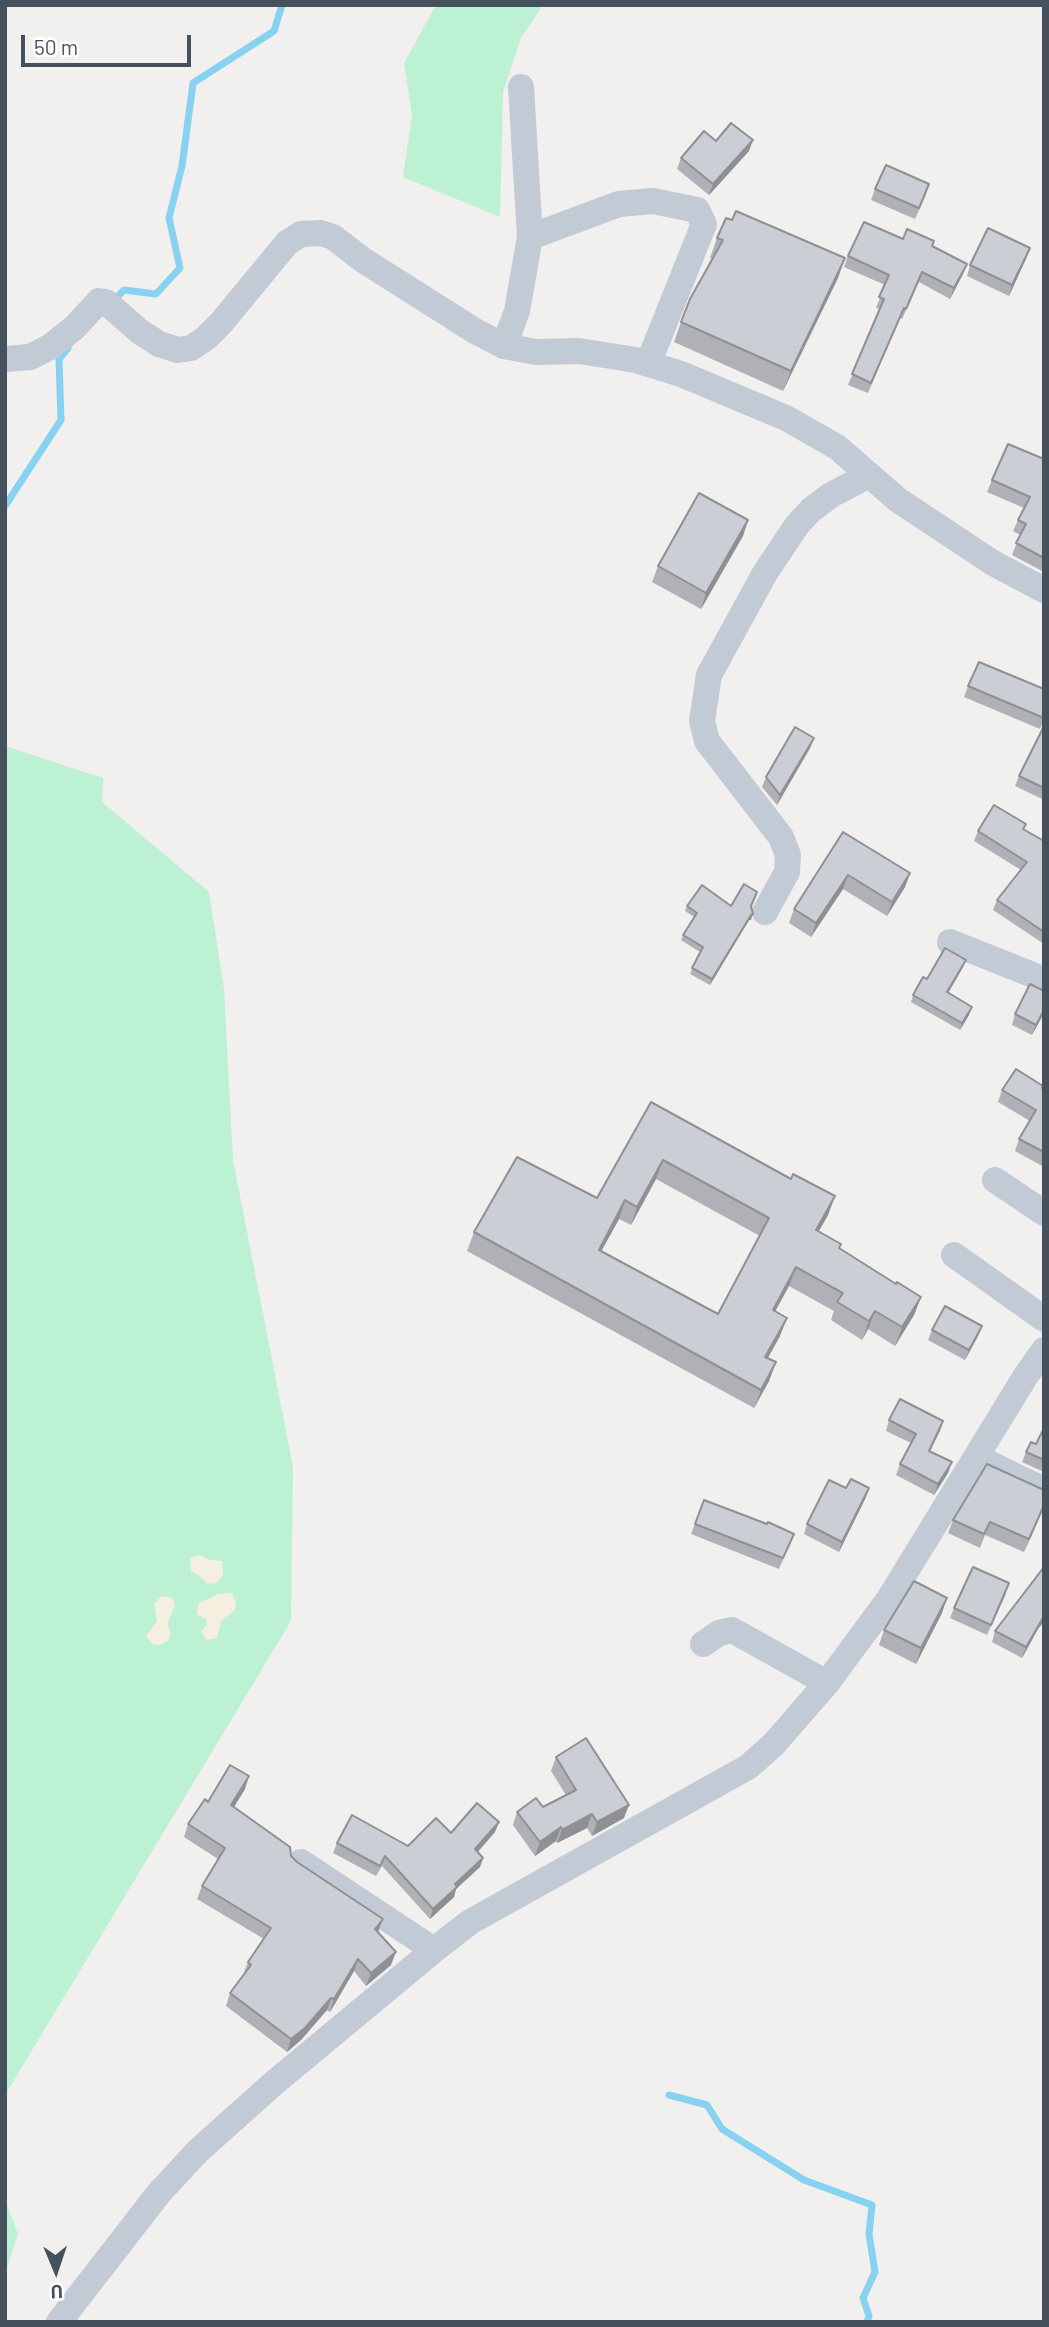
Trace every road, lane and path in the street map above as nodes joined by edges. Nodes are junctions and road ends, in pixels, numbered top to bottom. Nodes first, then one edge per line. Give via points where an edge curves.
1 (521, 87) dead end
2 (530, 237) junction
3 (504, 346) junction
4 (5, 359) edge
5 (649, 364) junction
6 (869, 475) junction
7 (1044, 590) edge
8 (765, 912) dead end
9 (950, 942) dead end
10 (1044, 982) edge
11 (995, 1180) dead end
12 (1044, 1213) edge
13 (954, 1255) dead end
14 (1044, 1319) edge
15 (1044, 1350) edge
16 (1034, 1382) edge
17 (976, 1457) junction
18 (1044, 1490) edge
19 (703, 1644) dead end
20 (827, 1683) junction
21 (301, 1862) edge
22 (434, 1950) junction
23 (59, 2322) edge

1 - 2 street
2 - 3 street via 517,311
2 - 5 street via 619,204 653,201 697,210 704,224
3 - 4 street via 321,233 301,234 287,243 221,323 195,346 169,348 139,331 106,302 97,302 50,347 30,357
3 - 5 street via 536,352 579,351
5 - 6 street via 786,418 837,447
6 - 7 street via 898,500 993,563
6 - 8 street via 831,495 797,525 709,676 702,721 707,741 781,837 789,860
9 - 10 street
11 - 12 street
13 - 14 street
15 - 16 street
16 - 17 street
17 - 18 street
17 - 20 street via 889,1599
19 - 20 street via 732,1630
20 - 22 street via 748,1767 470,1923
21 - 22 street
22 - 23 street via 198,2151 159,2193

